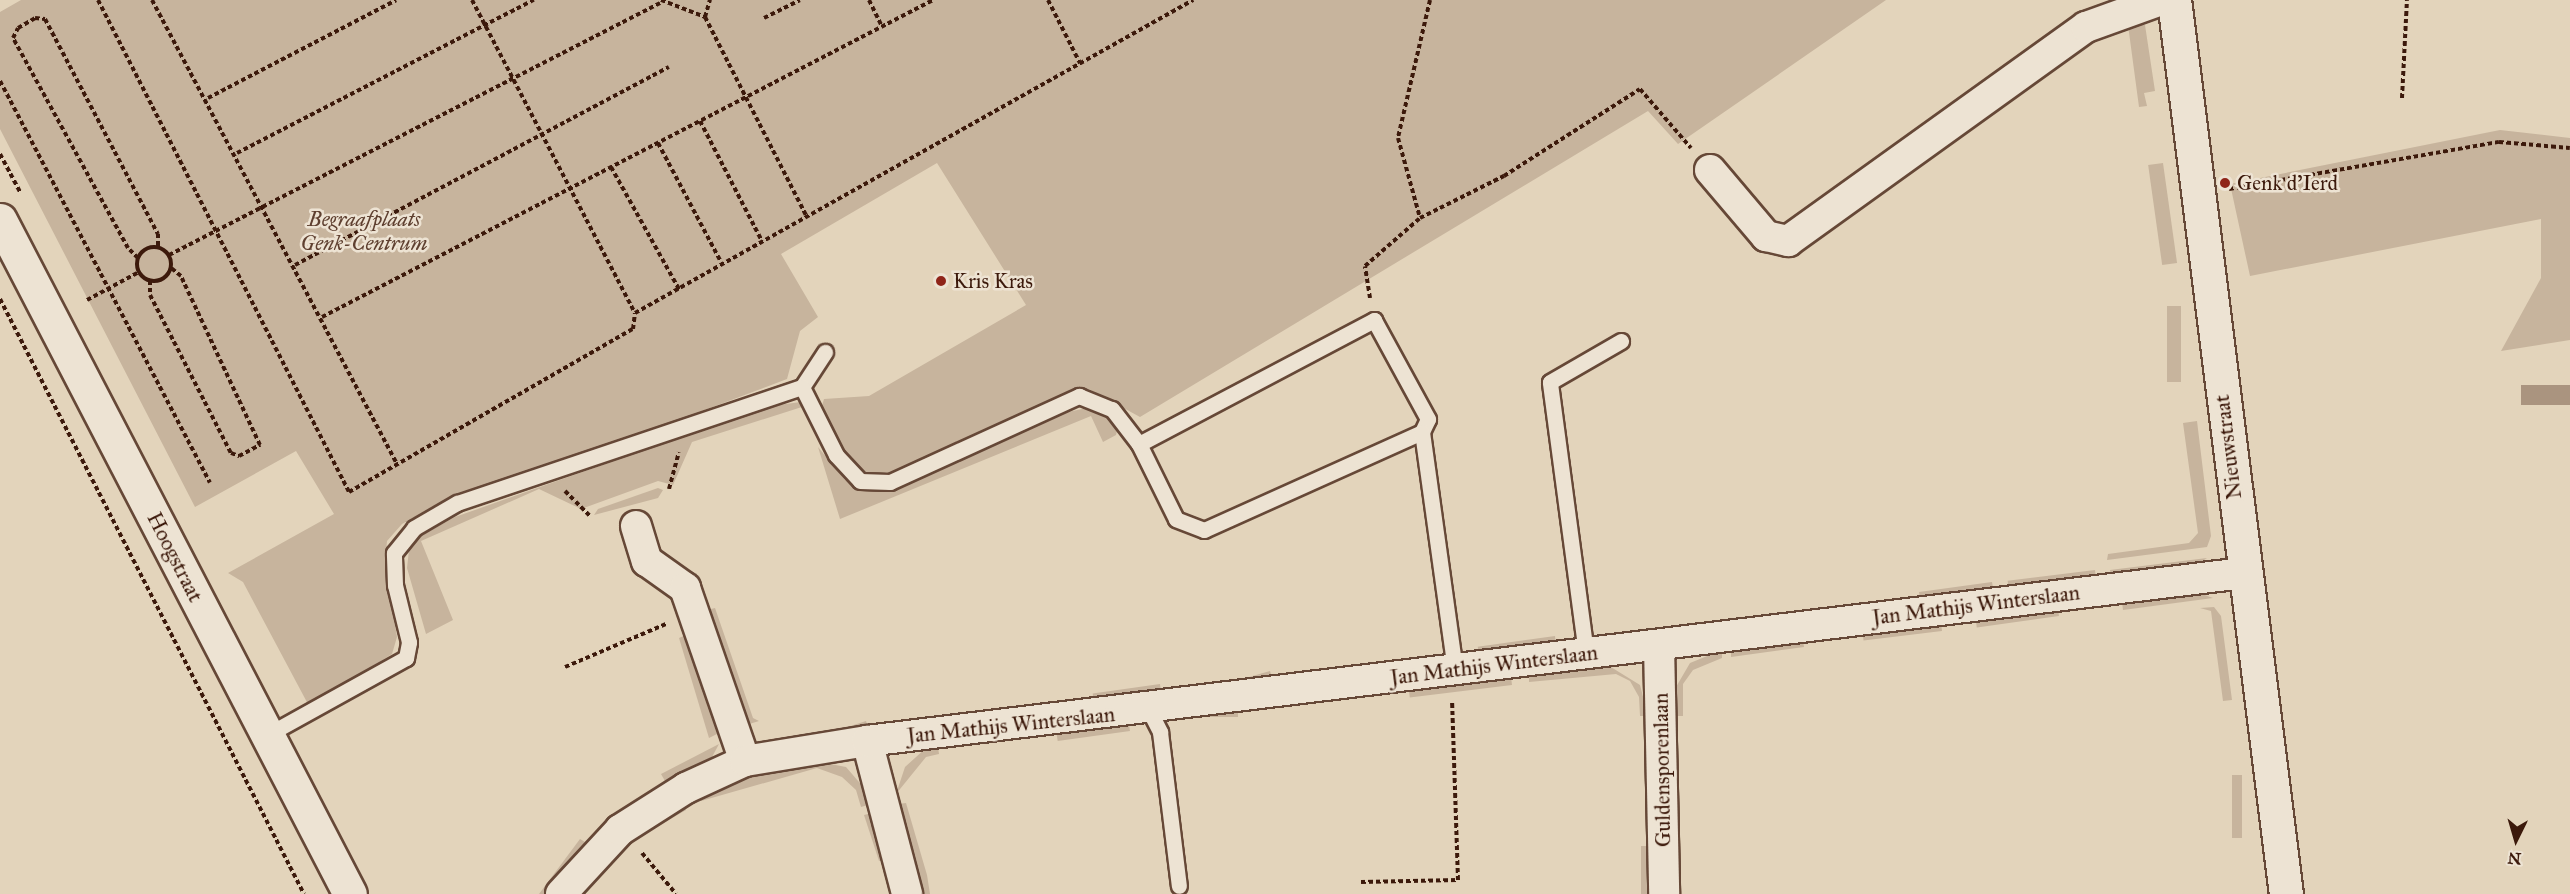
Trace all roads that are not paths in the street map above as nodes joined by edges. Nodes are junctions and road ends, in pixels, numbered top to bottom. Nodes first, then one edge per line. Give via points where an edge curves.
1 (2161, 0) edge
2 (2174, 0) edge
3 (1710, 170) road end
4 (0, 220) edge
5 (1621, 341) dead end
6 (825, 352) dead end
7 (802, 387) junction
8 (1422, 432) junction
9 (1139, 444) junction
10 (636, 526) dead end
11 (2243, 573) junction
12 (1659, 645) junction
13 (1586, 653) junction
14 (1453, 683) junction
15 (1149, 710) junction
16 (267, 735) junction
17 (867, 741) junction
18 (745, 761) junction
19 (1179, 886) dead end
20 (350, 894) edge
21 (561, 894) edge
22 (907, 894) edge
23 (1664, 894) edge
24 (2286, 894) edge

1 - 3 street via 2086,27 1788,241 1766,236
2 - 11 street, Nieuwstraat
4 - 16 street, Hoogstraat
5 - 13 lane via 1550,382
6 - 7 lane
7 - 9 lane via 836,455 860,481 890,482 1079,396 1112,409
7 - 16 lane via 457,503 414,528 394,553 395,585 409,642 406,658
8 - 9 lane via 1204,530 1176,519
8 - 9 lane via 1428,419 1374,320
8 - 14 lane
10 - 18 street via 647,561 685,588
11 - 12 street, Jan Mathijs Winterslaan
11 - 24 street, Nieuwstraat
12 - 13 street, Jan Mathijs Winterslaan
12 - 23 street, Guldensporenlaan
13 - 14 street, Jan Mathijs Winterslaan
14 - 15 street, Jan Mathijs Winterslaan
15 - 17 street, Jan Mathijs Winterslaan
15 - 19 lane via 1160,732
16 - 20 street, Hoogstraat
17 - 18 street, Jan Mathijs Winterslaan
17 - 22 street
18 - 21 street, Jan Mathijs Winterslaan via 686,788 620,830

